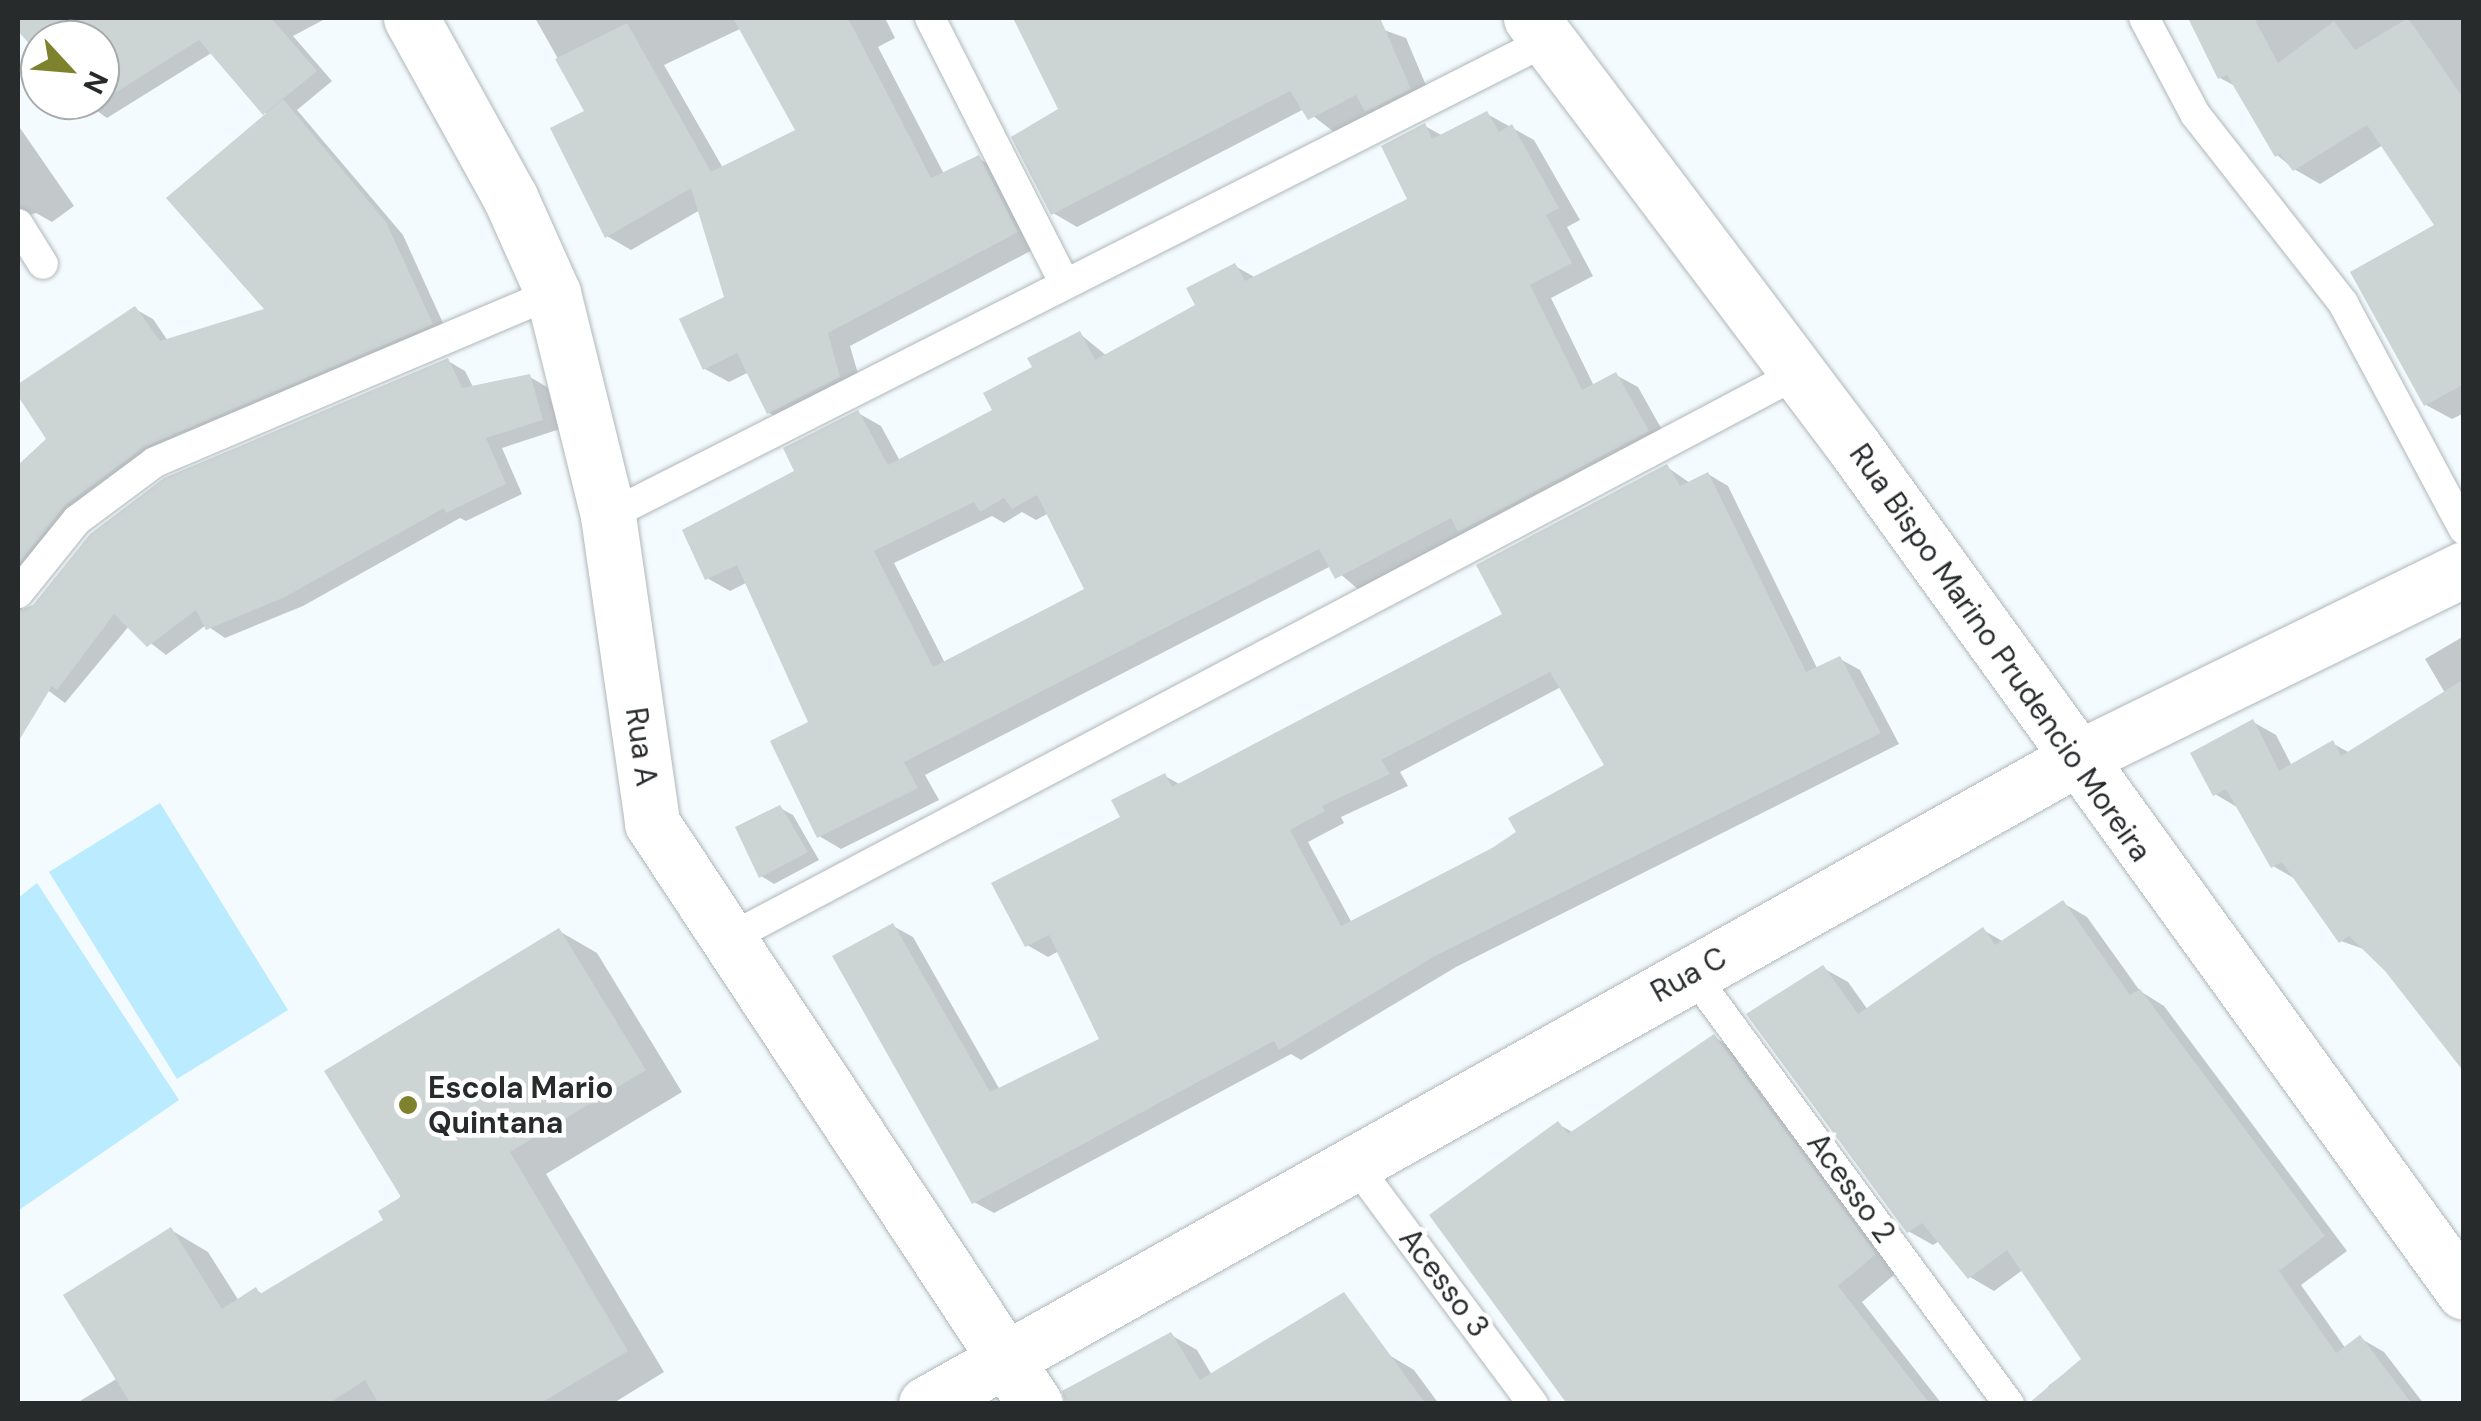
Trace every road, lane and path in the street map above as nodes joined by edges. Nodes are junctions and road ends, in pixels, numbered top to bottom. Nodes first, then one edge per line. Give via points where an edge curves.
1 (411, 18) edge
2 (930, 18) edge
3 (2144, 18) edge
4 (1540, 29) edge
5 (18, 224) edge
6 (43, 264) dead end
7 (1065, 284) junction
8 (552, 293) junction
9 (1799, 374) junction
10 (608, 516) junction
11 (2464, 530) edge
12 (2464, 569) edge
13 (18, 593) edge
14 (2074, 760) junction
15 (728, 939) junction
16 (1692, 973) junction
17 (1354, 1163) junction
18 (2464, 1292) edge
19 (1004, 1360) junction
20 (926, 1404) edge
21 (1035, 1404) edge
22 (1533, 1404) edge
23 (2009, 1404) edge

1 - 8 street, Rua A via 510,197
2 - 7 lane
3 - 11 lane via 2196,114 2343,303
4 - 7 lane
4 - 9 street, Rua Bispo Marino Prudencio Moreira
5 - 6 lane
7 - 10 lane
8 - 10 street, Rua A
8 - 13 lane via 155,462 76,520
9 - 14 street, Rua Bispo Marino Prudencio Moreira
9 - 15 lane
10 - 15 street, Rua A via 652,823
12 - 14 street, Rua C
14 - 16 street, Rua C
14 - 18 street, Rua Bispo Marino Prudencio Moreira
15 - 19 street, Rua A
16 - 17 street, Rua C
16 - 23 lane, Acesso 2
17 - 19 street, Rua C
17 - 22 lane, Acesso 3
19 - 20 street, Rua C
19 - 21 street, Rua A

